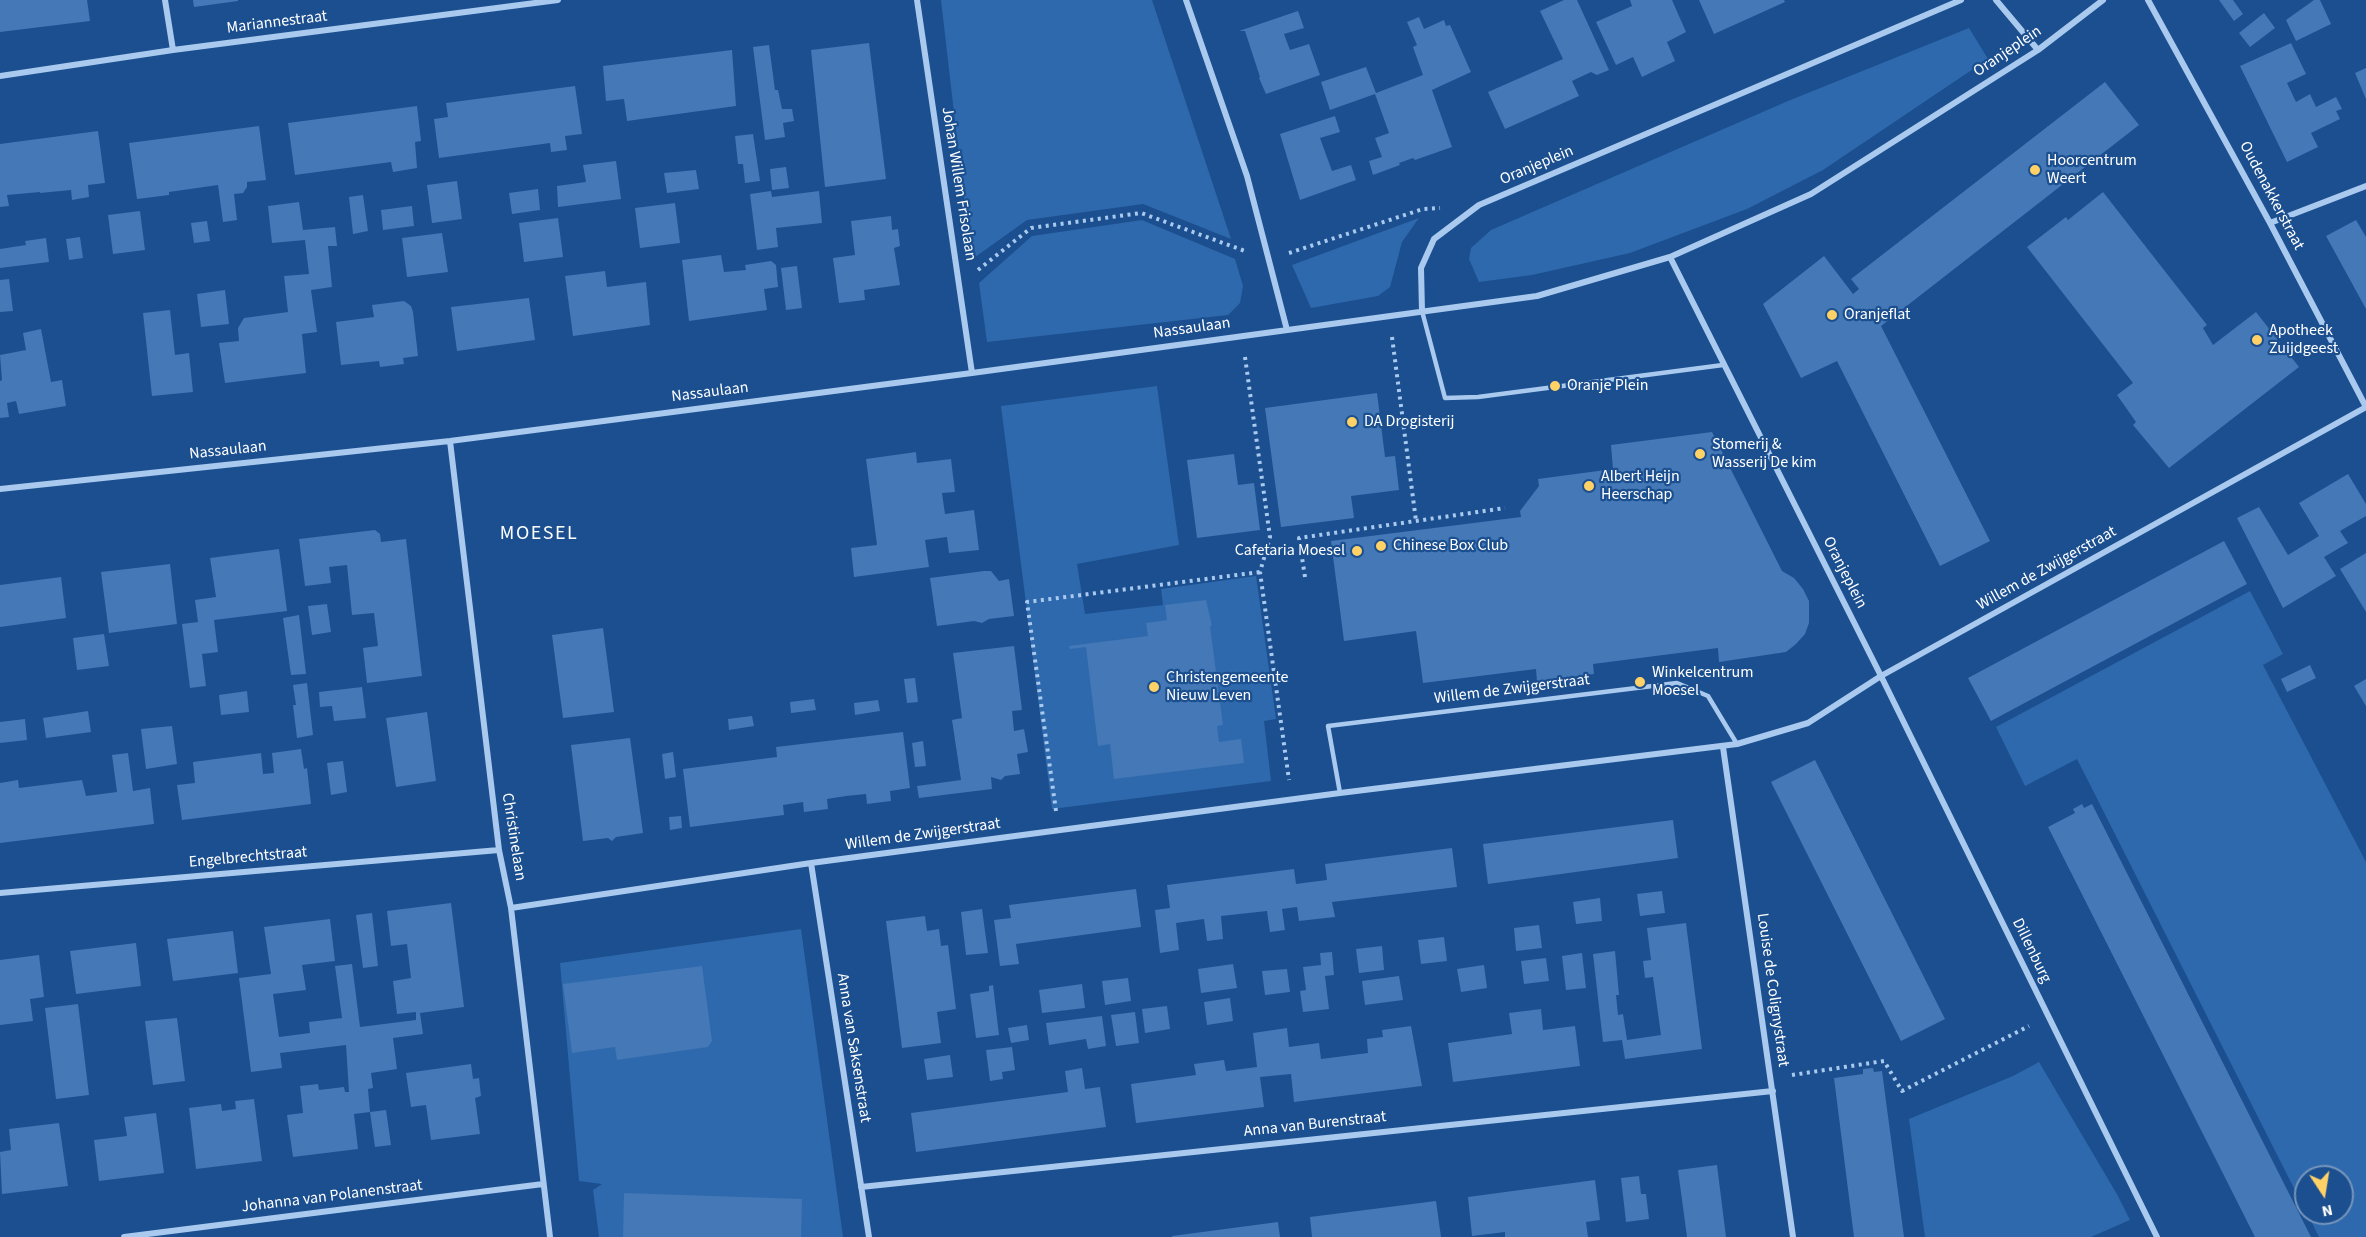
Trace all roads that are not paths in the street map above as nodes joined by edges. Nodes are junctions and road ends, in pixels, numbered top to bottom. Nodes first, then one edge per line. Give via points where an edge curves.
1 (165, 0) edge
2 (558, 0) edge
3 (917, 0) edge
4 (1186, 0) edge
5 (1961, 0) edge
6 (1996, 0) edge
7 (2103, 0) edge
8 (2148, 0) edge
9 (173, 50) junction
10 (2038, 50) junction
11 (0, 76) edge
12 (2366, 186) edge
13 (2270, 223) junction
14 (1670, 257) junction
15 (1422, 311) junction
16 (1287, 330) junction
17 (1724, 365) junction
18 (972, 373) junction
19 (2366, 407) edge
20 (450, 441) junction
21 (0, 489) edge
22 (1881, 676) junction
23 (1737, 744) junction
24 (1723, 747) junction
25 (1340, 793) junction
26 (499, 850) junction
27 (811, 863) junction
28 (0, 893) edge
29 (511, 908) junction
30 (1773, 1091) junction
31 (543, 1184) junction
32 (861, 1187) junction
33 (124, 1237) edge
34 (550, 1237) edge
35 (868, 1237) edge
36 (1792, 1237) edge
37 (2157, 1237) edge

1 - 9 street
2 - 9 street, Mariannestraat
3 - 18 street, Johan Willem Frisolaan
4 - 16 street via 1247,176
5 - 15 street, Oranjeplein via 1479,205 1434,239 1421,268
6 - 10 street
7 - 10 street, Oranjeplein
8 - 13 street, Oudenakkerstraat
9 - 11 street, Mariannestraat
10 - 14 street, Oranjeplein via 1811,194
12 - 13 street
13 - 19 street, Oudenakkerstraat
14 - 15 street, Oranjeplein via 1537,296
14 - 17 street, Oranjeplein
15 - 16 street, Nassaulaan
15 - 17 lane via 1445,398
16 - 18 street, Nassaulaan
17 - 22 street, Oranjeplein
18 - 20 street, Nassaulaan
19 - 22 street, Willem de Zwijgerstraat
20 - 21 street, Nassaulaan
20 - 26 street, Christinelaan
22 - 23 street, Willem de Zwijgerstraat via 1808,723
22 - 37 street, Dillenburg
23 - 24 street, Willem de Zwijgerstraat
23 - 25 lane, Willem de Zwijgerstraat via 1708,696 1677,683 1328,726
24 - 25 street, Willem de Zwijgerstraat
24 - 30 street, Louise de Colignystraat
25 - 27 street, Willem de Zwijgerstraat
26 - 28 street, Engelbrechtstraat
26 - 29 street, Christinelaan
27 - 29 street, Willem de Zwijgerstraat
27 - 32 street, Anna van Saksenstraat
29 - 31 street, Christinelaan
30 - 32 street, Anna van Burenstraat
30 - 36 street, Louise de Colignystraat
31 - 33 street, Johanna van Polanenstraat
31 - 34 street, Christinelaan
32 - 35 street, Anna van Saksenstraat

